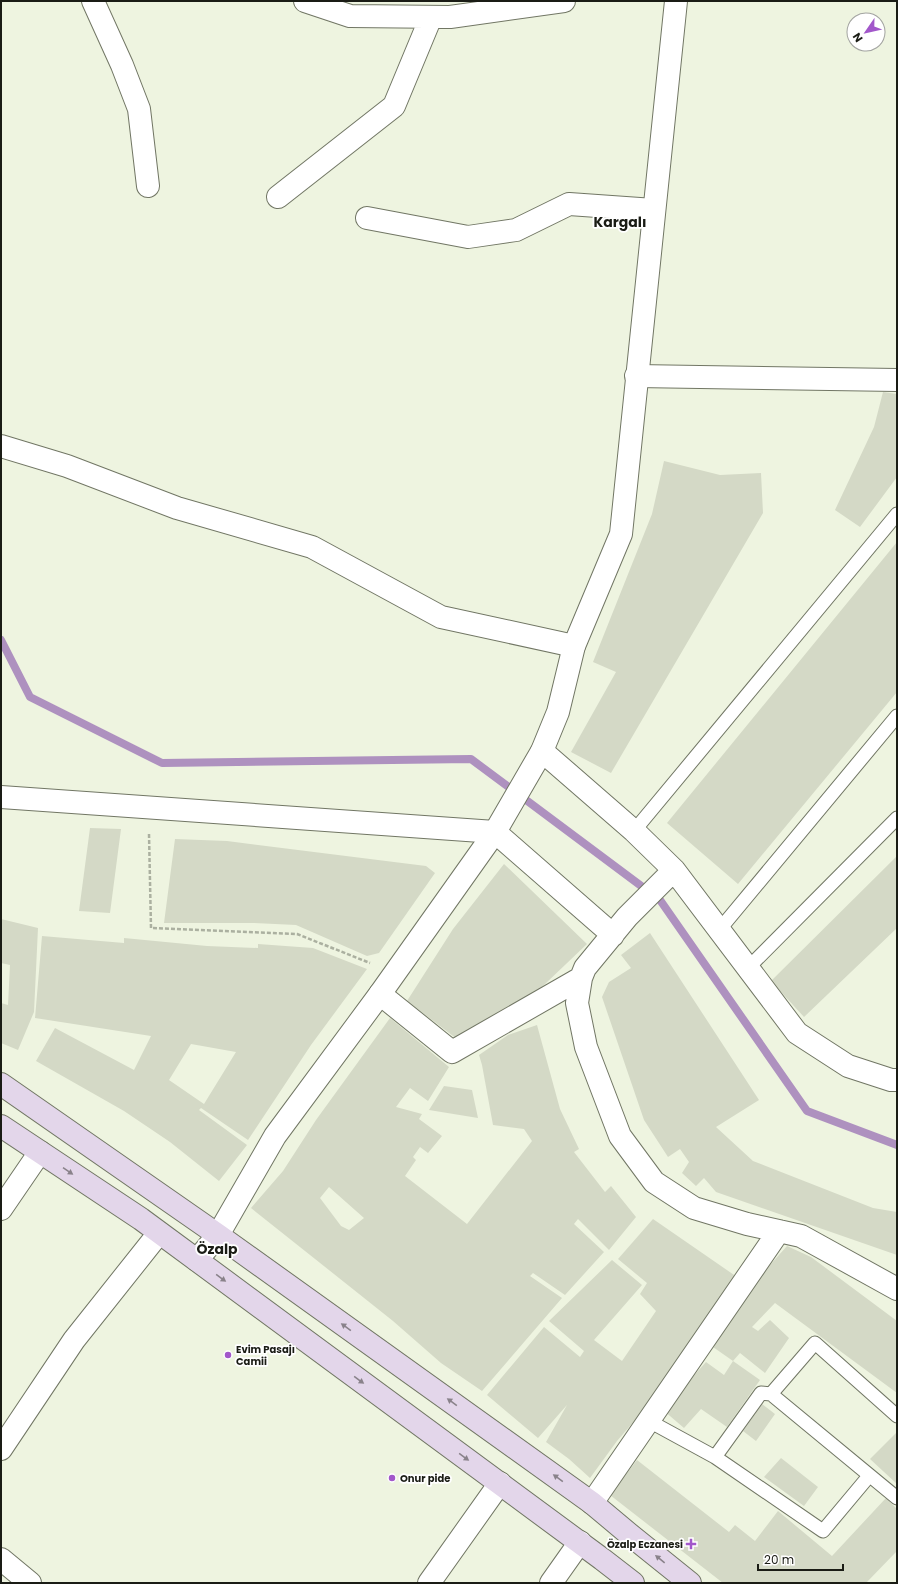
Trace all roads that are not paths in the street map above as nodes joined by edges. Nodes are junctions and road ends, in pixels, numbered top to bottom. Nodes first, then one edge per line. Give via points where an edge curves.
1 (93, 1) edge
2 (305, 1) edge
3 (564, 1) edge
4 (676, 1) edge
5 (431, 17) junction
6 (148, 186) dead end
7 (278, 197) dead end
8 (654, 210) junction
9 (367, 218) dead end
10 (636, 376) junction
11 (897, 380) edge
12 (1, 446) edge
13 (897, 514) edge
14 (574, 646) junction
15 (897, 716) edge
16 (542, 752) junction
17 (1, 797) edge
18 (897, 818) edge
19 (634, 831) junction
20 (495, 832) junction
21 (674, 870) junction
22 (720, 929) junction
23 (613, 934) junction
24 (748, 968) junction
25 (580, 978) junction
26 (380, 994) junction
27 (897, 1080) edge
28 (1, 1084) edge
29 (1, 1126) edge
30 (40, 1152) junction
31 (1, 1209) edge
32 (780, 1231) junction
33 (159, 1233) junction
34 (218, 1235) junction
35 (197, 1260) junction
36 (897, 1289) edge
37 (771, 1394) junction
38 (897, 1416) edge
39 (649, 1421) junction
40 (1, 1449) edge
41 (715, 1457) junction
42 (869, 1476) junction
43 (500, 1483) junction
44 (897, 1498) edge
45 (592, 1503) junction
46 (580, 1542) junction
47 (1, 1559) edge
48 (26, 1582) edge
49 (429, 1583) edge
50 (551, 1583) edge
51 (633, 1583) edge
52 (690, 1583) edge

1 - 6 street via 139,109
2 - 5 street via 350,16
3 - 5 street via 450,17
4 - 8 street
5 - 7 street via 394,106
8 - 9 street via 569,204 516,230 468,237
8 - 10 street
10 - 11 street
10 - 14 street via 621,534
12 - 14 street via 67,466 177,508 312,547 441,618
13 - 19 lane
14 - 16 street via 558,712
15 - 22 lane
16 - 19 street
16 - 20 street
17 - 20 street
18 - 24 lane
19 - 21 street
20 - 23 street
20 - 26 street
21 - 22 street
21 - 23 street
22 - 24 street
23 - 25 street
24 - 27 street via 797,1033 848,1066
25 - 26 street via 452,1052
25 - 32 street via 577,1003 586,1046 620,1136 654,1182 694,1208
26 - 34 street via 275,1136
28 - 34 main road
29 - 30 main road
30 - 31 street
30 -> 33 main road
32 - 36 street via 801,1236
32 - 39 street
33 - 35 main road
33 - 40 street via 74,1340
34 - 35 street
45 -> 34 main road
35 -> 43 main road
37 - 38 lane via 815,1343
37 - 41 lane via 761,1393
37 - 42 lane
39 - 41 lane
39 - 45 street
41 - 42 lane via 823,1531
42 - 44 lane
43 - 46 main road
43 - 49 street
52 -> 45 main road
46 - 50 street
46 - 51 main road
47 - 48 street

